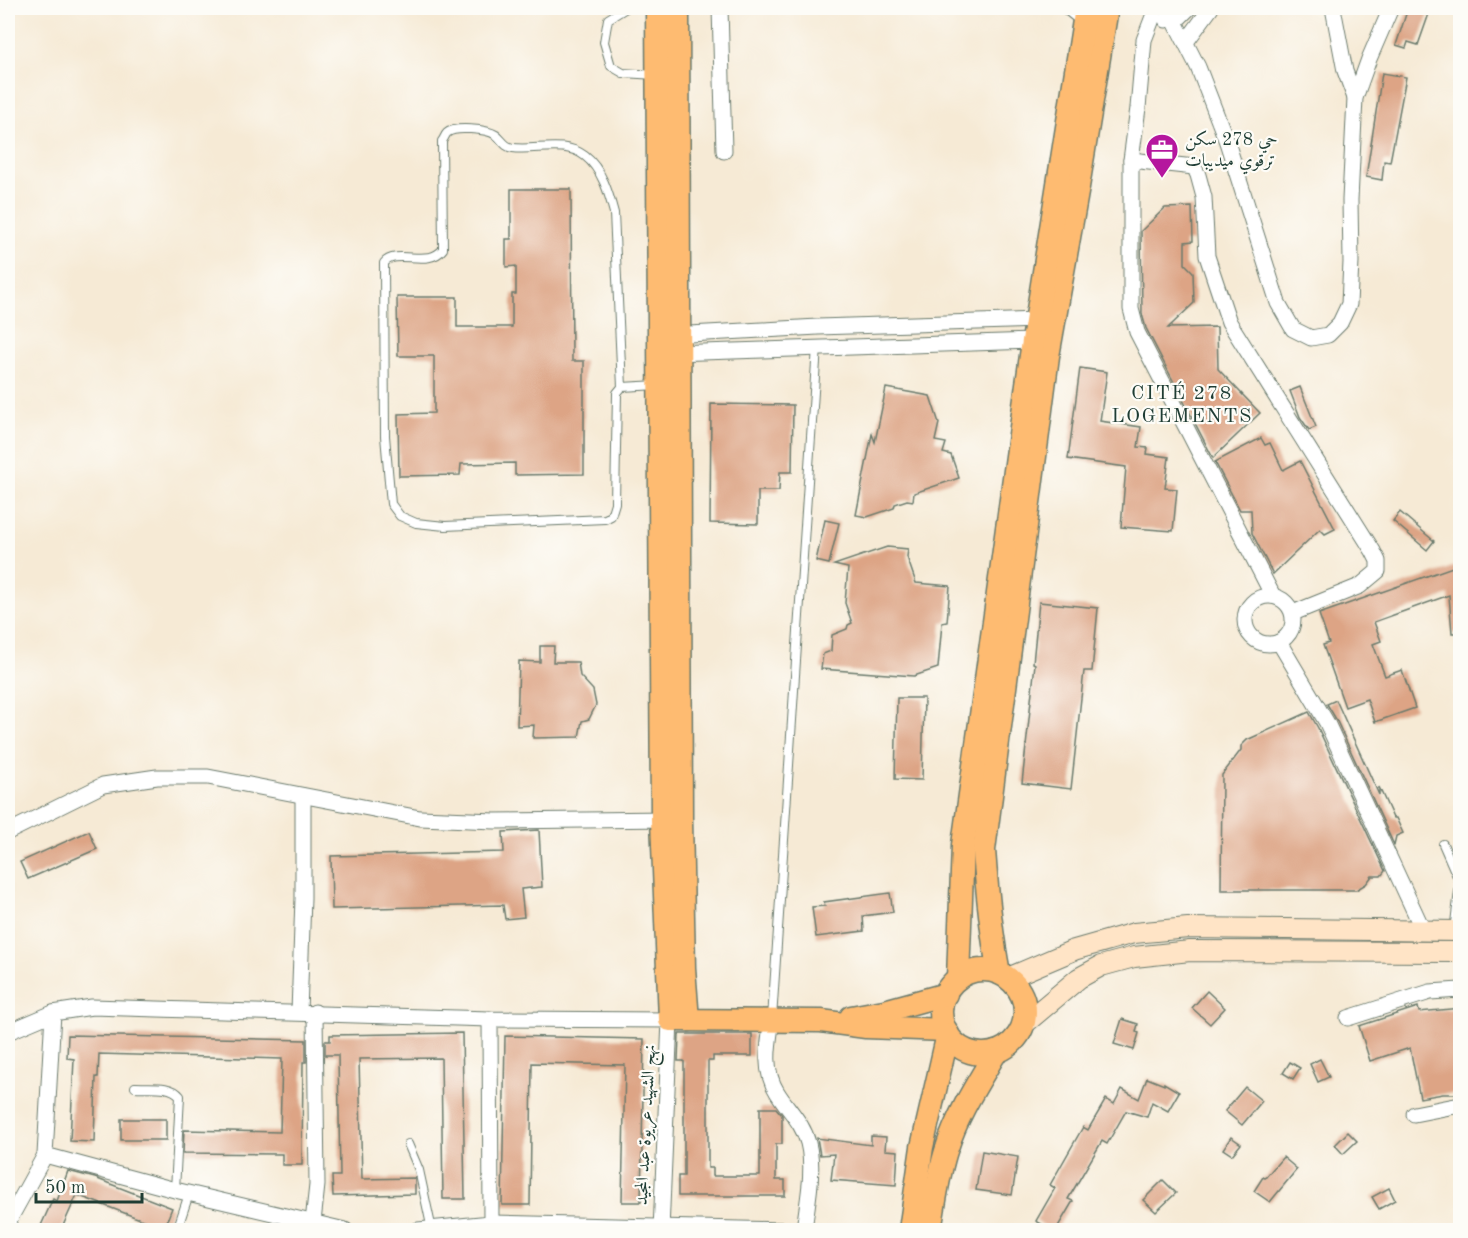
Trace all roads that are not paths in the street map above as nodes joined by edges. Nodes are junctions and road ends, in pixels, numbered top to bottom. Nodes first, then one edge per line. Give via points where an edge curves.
1 (626, 8) edge
2 (657, 8) edge
3 (678, 8) edge
4 (720, 8) edge
5 (1107, 8) edge
6 (1189, 8) edge
7 (1211, 8) edge
8 (1333, 8) edge
9 (1391, 8) edge
10 (1152, 11) edge
11 (1080, 12) edge
12 (1174, 20) junction
13 (1186, 42) junction
14 (658, 75) junction
15 (1355, 98) junction
16 (724, 151) dead end
17 (1131, 160) junction
18 (818, 327) junction
19 (1035, 330) junction
20 (669, 344) junction
21 (817, 347) junction
22 (660, 385) junction
23 (622, 387) junction
24 (1273, 596) junction
25 (669, 606) junction
26 (1293, 613) junction
27 (1279, 642) junction
28 (303, 796) junction
29 (672, 820) junction
30 (8, 832) edge
31 (1443, 844) dead end
32 (1460, 883) edge
33 (1423, 930) junction
34 (1457, 931) edge
35 (1461, 952) edge
36 (1004, 975) junction
37 (952, 986) junction
38 (1461, 990) edge
39 (307, 1012) junction
40 (53, 1013) junction
41 (490, 1018) junction
42 (1348, 1018) dead end
43 (680, 1020) junction
44 (771, 1020) junction
45 (821, 1021) junction
46 (1023, 1025) junction
47 (8, 1032) edge
48 (947, 1032) junction
49 (996, 1052) junction
50 (135, 1087) dead end
51 (1461, 1105) edge
52 (1414, 1114) dead end
53 (408, 1144) dead end
54 (45, 1155) junction
55 (182, 1192) junction
56 (8, 1222) edge
57 (491, 1223) junction
58 (312, 1226) edge
59 (661, 1229) edge
60 (177, 1230) edge
61 (345, 1230) edge
62 (425, 1230) edge
63 (782, 1230) edge
64 (804, 1230) edge
65 (910, 1230) edge
66 (930, 1230) edge

1 - 14 lane via 608,19 604,42 611,66 623,72
2 - 14 main road
3 - 20 main road
4 - 16 street
5 - 36 main road via 1048,356 984,850 988,906
6 - 12 street
7 - 13 street
8 - 15 street via 1345,71
9 - 15 street
10 - 12 street via 1160,18
10 - 17 street via 1144,40
11 - 19 main road
12 - 13 street
13 - 15 street via 1227,142 1278,303 1293,329 1311,338 1328,335 1340,323 1349,304
14 - 20 main road
17 - 24 street via 1131,309 1137,332
17 - 26 street via 1194,167 1204,197 1208,256 1229,322 1378,561 1378,571 1360,586
18 - 19 street
18 - 20 street
18 - 21 street
19 - 21 street
19 - 37 main road via 963,845
20 - 21 street
20 - 22 main road
20 - 25 main road
21 - 44 lane
22 - 23 lane
22 - 25 main road
23 - 23 lane via 614,213 598,174 585,156 566,148 511,148 485,130 454,129 447,133 442,141 443,249 431,257 391,258 384,263 385,436 391,504 400,516 416,523 446,526 611,516 615,503 617,393
24 - 26 street via 1285,601
24 - 27 street via 1253,601 1245,620 1249,633 1259,642
25 - 29 main road
26 - 27 street via 1293,627
27 - 33 street via 1327,723
28 - 29 street via 420,818
28 - 30 street via 208,777 157,777 103,785
28 - 39 street
29 - 43 main road via 684,957
31 - 32 lane
32 - 34 lane
33 - 34 main road
33 - 36 main road via 1188,928 1134,933
35 - 46 main road via 1190,951 1134,957 1101,966 1079,978
36 - 37 main road via 978,970 967,973
36 - 46 main road via 1018,987 1023,999
37 - 45 main road via 877,1012
37 - 48 main road via 942,1012
38 - 42 street via 1430,992
39 - 40 street via 92,1007
39 - 41 street
39 - 58 street via 317,1185
40 - 47 street
40 - 54 street
41 - 43 street
41 - 57 street
43 - 44 main road
43 - 59 street, نهج الشهيد عريوة عبد المجيد
44 - 45 main road
44 - 64 street via 769,1074 776,1091 801,1124 808,1143 811,1163
45 - 48 main road
46 - 49 main road via 1008,1046
48 - 49 main road via 964,1049
48 - 65 main road via 922,1147
49 - 66 main road via 950,1140 940,1169
50 - 55 lane via 168,1088 180,1096
51 - 52 street
53 - 62 lane via 419,1170
54 - 55 street
54 - 56 street
55 - 58 street
55 - 60 lane
57 - 59 street
57 - 62 street
58 - 61 street
59 - 63 street

